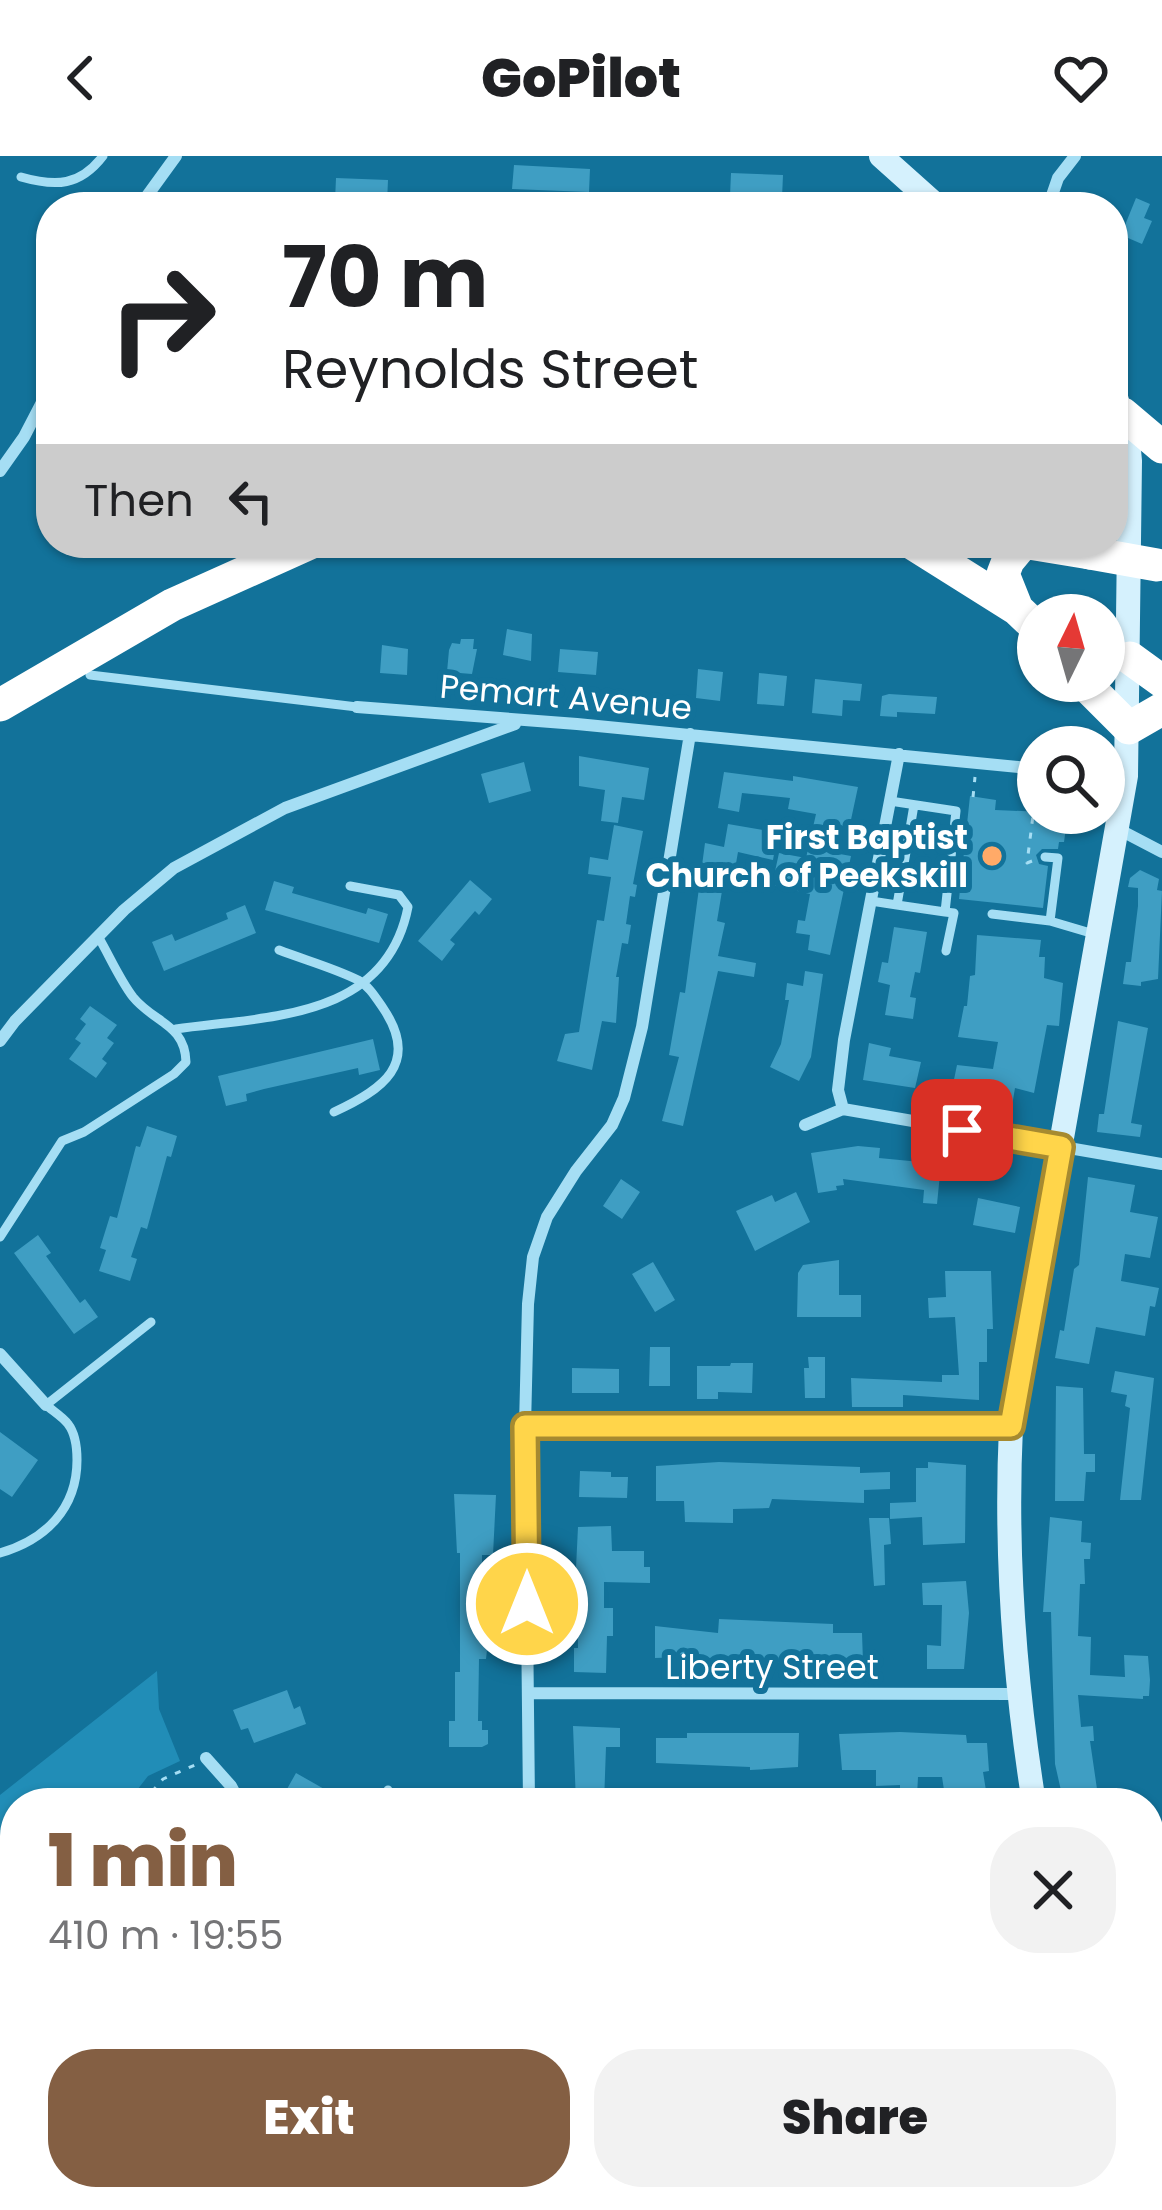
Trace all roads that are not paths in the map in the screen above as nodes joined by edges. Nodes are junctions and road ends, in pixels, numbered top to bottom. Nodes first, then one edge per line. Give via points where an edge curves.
1 (103, 156) edge
2 (176, 156) edge
3 (881, 156) edge
4 (1075, 156) edge
5 (21, 177) dead end
6 (150, 192) edge
7 (921, 192) edge
8 (1053, 192) edge
9 (36, 414) edge
10 (1128, 415) edge
11 (1162, 447) edge
12 (1128, 453) edge
13 (0, 471) edge
14 (277, 558) edge
15 (935, 558) edge
16 (1011, 558) edge
17 (1117, 558) edge
18 (1160, 566) edge
19 (1017, 600) edge
20 (1017, 612) edge
21 (1130, 658) junction
22 (90, 675) dead end
23 (1162, 681) edge
24 (1103, 702) edge
25 (0, 705) edge
26 (357, 707) joint
27 (1162, 709) edge
28 (529, 722) junction
29 (1129, 728) junction
30 (691, 734) junction
31 (1125, 742) edge
32 (899, 754) junction
33 (1017, 767) edge
34 (890, 801) junction
35 (914, 805) junction
36 (1125, 833) edge
37 (1117, 834) edge
38 (1162, 852) edge
39 (1045, 857) dead end
40 (350, 886) dead end
41 (871, 901) junction
42 (897, 905) junction
43 (945, 912) junction
44 (992, 914) dead end
45 (1050, 921) junction
46 (1099, 935) junction
47 (99, 938) junction
48 (280, 950) dead end
49 (946, 951) dead end
50 (363, 982) junction
51 (176, 1029) junction
52 (0, 1041) edge
53 (843, 1109) junction
54 (334, 1112) dead end
55 (805, 1125) dead end
56 (1061, 1147) junction
57 (1162, 1164) edge
58 (0, 1237) edge
59 (151, 1322) dead end
60 (0, 1354) edge
61 (46, 1405) junction
62 (525, 1426) junction
63 (1011, 1426) junction
64 (0, 1553) edge
65 (528, 1694) junction
66 (1017, 1694) junction
67 (206, 1758) road end
68 (232, 1788) edge
69 (529, 1788) edge
70 (1032, 1788) edge

1 - 5 lane via 71,182
2 - 6 street
3 - 7 street
4 - 8 street
9 - 13 street
10 - 11 highway
12 - 21 street
14 - 25 highway via 172,605
15 - 20 highway
16 - 19 highway via 1003,574
17 - 18 highway, bridge
21 - 23 highway
21 - 29 street
22 - 26 lane, Pemart Avenue
24 - 29 highway
26 - 28 street, Pemart Avenue
27 - 29 highway
28 - 30 street, Pemart Avenue
28 - 47 street via 285,808 174,868
29 - 31 street
30 - 32 street, Pemart Avenue
30 - 62 street via 624,1098 547,1216 533,1257
32 - 33 street, Pemart Avenue
32 - 34 street
34 - 35 lane
34 - 41 street
35 - 42 lane
35 - 43 lane via 956,811
36 - 38 street
37 - 46 street
39 - 45 lane via 1058,858
40 - 50 lane via 399,896 408,907 402,937
41 - 42 lane
41 - 53 street via 844,1040
42 - 43 lane
43 - 49 lane via 953,913
44 - 45 lane
45 - 46 lane
46 - 56 street
47 - 51 lane via 132,996
47 - 52 street
48 - 50 lane
50 - 51 lane via 313,1009
50 - 54 lane via 392,1022 396,1061 382,1086
51 - 58 lane via 186,1062 62,1142
53 - 55 street
53 - 56 street
56 - 57 street
56 - 63 street
59 - 61 lane
60 - 61 street
61 - 64 lane via 69,1424 77,1450 73,1492 49,1529
62 - 63 street
62 - 65 street
63 - 66 street
65 - 66 street, Liberty Street
65 - 69 street
66 - 70 street
67 - 68 street

